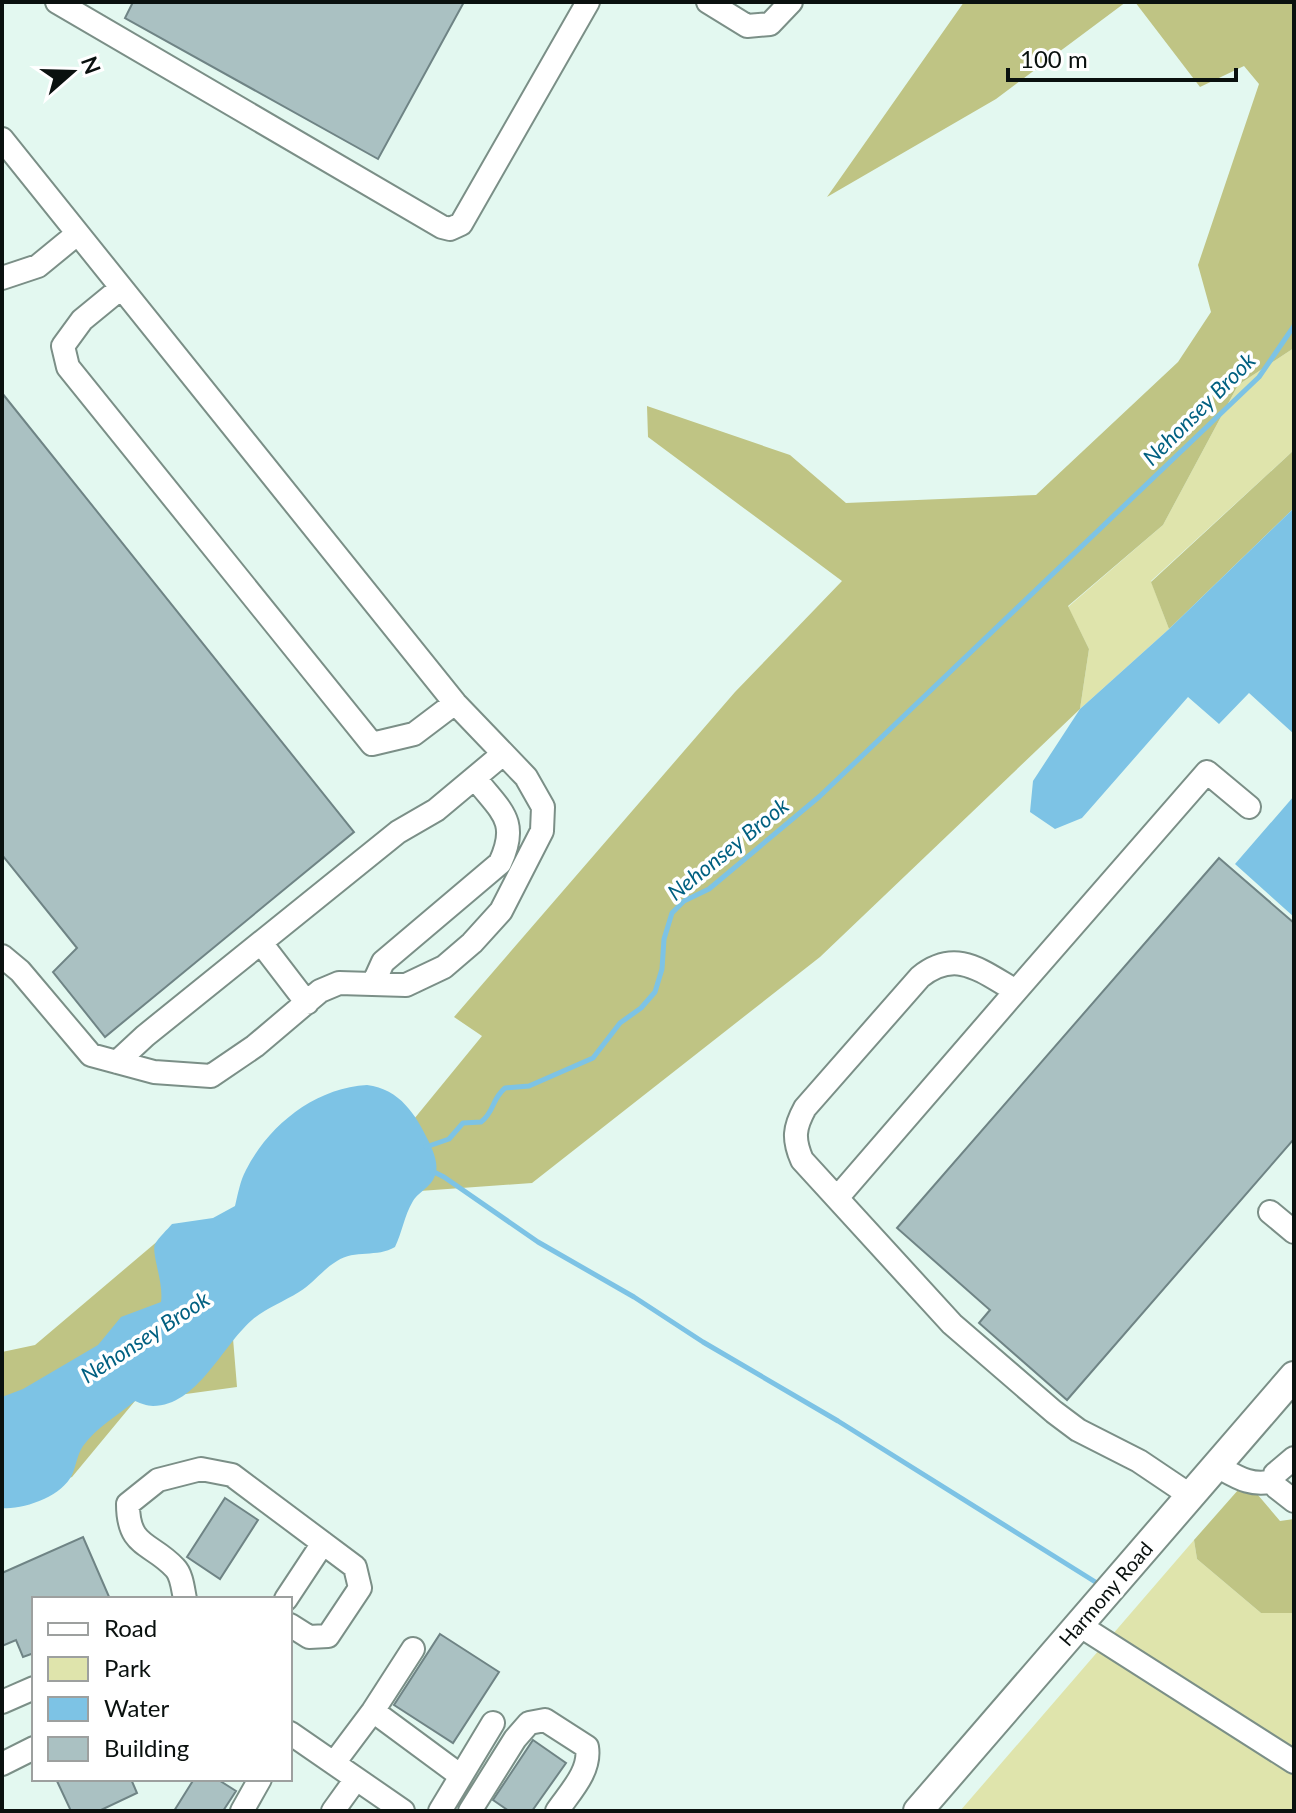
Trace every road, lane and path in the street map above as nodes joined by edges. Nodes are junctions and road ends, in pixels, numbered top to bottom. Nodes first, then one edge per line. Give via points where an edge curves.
1 (57, 2) edge
2 (588, 2) edge
3 (708, 2) edge
4 (791, 2) edge
5 (2, 139) edge
6 (77, 234) junction
7 (2, 278) edge
8 (121, 288) junction
9 (455, 703) junction
10 (503, 754) junction
11 (475, 778) junction
12 (1249, 807) dead end
13 (261, 943) junction
14 (2, 956) edge
15 (373, 984) junction
16 (1016, 991) junction
17 (307, 1003) junction
18 (117, 1062) junction
19 (837, 1198) junction
20 (1270, 1212) dead end
21 (1294, 1232) edge
22 (1290, 1390) edge
23 (1294, 1458) edge
24 (1217, 1466) junction
25 (1274, 1481) junction
26 (1191, 1496) junction
27 (1294, 1501) edge
28 (323, 1543) junction
29 (185, 1597) edge
30 (287, 1597) edge
31 (1079, 1625) junction
32 (292, 1626) edge
33 (413, 1649) dead end
34 (32, 1689) edge
35 (2, 1702) edge
36 (373, 1711) junction
37 (493, 1723) dead end
38 (292, 1734) edge
39 (32, 1749) edge
40 (1294, 1762) edge
41 (334, 1763) junction
42 (2, 1764) edge
43 (461, 1776) junction
44 (356, 1779) junction
45 (259, 1781) edge
46 (242, 1811) edge
47 (333, 1811) edge
48 (403, 1811) edge
49 (440, 1811) edge
50 (470, 1811) edge
51 (557, 1811) edge
52 (918, 1811) edge

1 - 2 street via 450,229 461,224
3 - 4 street via 747,26 770,24
5 - 6 street
6 - 7 street via 38,266
6 - 8 street
8 - 9 street
8 - 9 street via 82,320 63,346 68,367 372,744 414,734
9 - 10 street
10 - 11 street
10 - 15 street via 526,777 543,807 542,831 501,911 444,967 406,985
11 - 13 street via 398,832
11 - 15 street via 509,822 509,843 500,863 383,962
12 - 16 street via 1207,772
13 - 17 street
13 - 18 street
14 - 18 street via 91,1055
15 - 17 street via 339,983
16 - 19 street
16 - 19 street via 971,966 952,961 934,965 805,1108 794,1142 802,1160
17 - 18 street via 211,1076 154,1072
19 - 26 street via 952,1324 1054,1412
20 - 21 street
22 - 24 main road, Harmony Road
23 - 25 street
24 - 25 street via 1244,1482
24 - 26 main road, Harmony Road
25 - 27 street
26 - 31 main road, Harmony Road
28 - 29 street via 232,1475 201,1469 158,1480 128,1504 128,1523 140,1541 178,1570
28 - 30 street
28 - 32 street via 355,1567 360,1588 328,1636 309,1637
31 - 40 street
31 - 52 main road, Harmony Road
33 - 36 street
34 - 35 street
36 - 41 street
36 - 43 street
37 - 43 street
38 - 41 street
39 - 42 street
41 - 44 street
43 - 49 street
44 - 47 street
44 - 48 street
45 - 46 street
50 - 51 street via 515,1739 529,1723 545,1720 587,1747 589,1758

